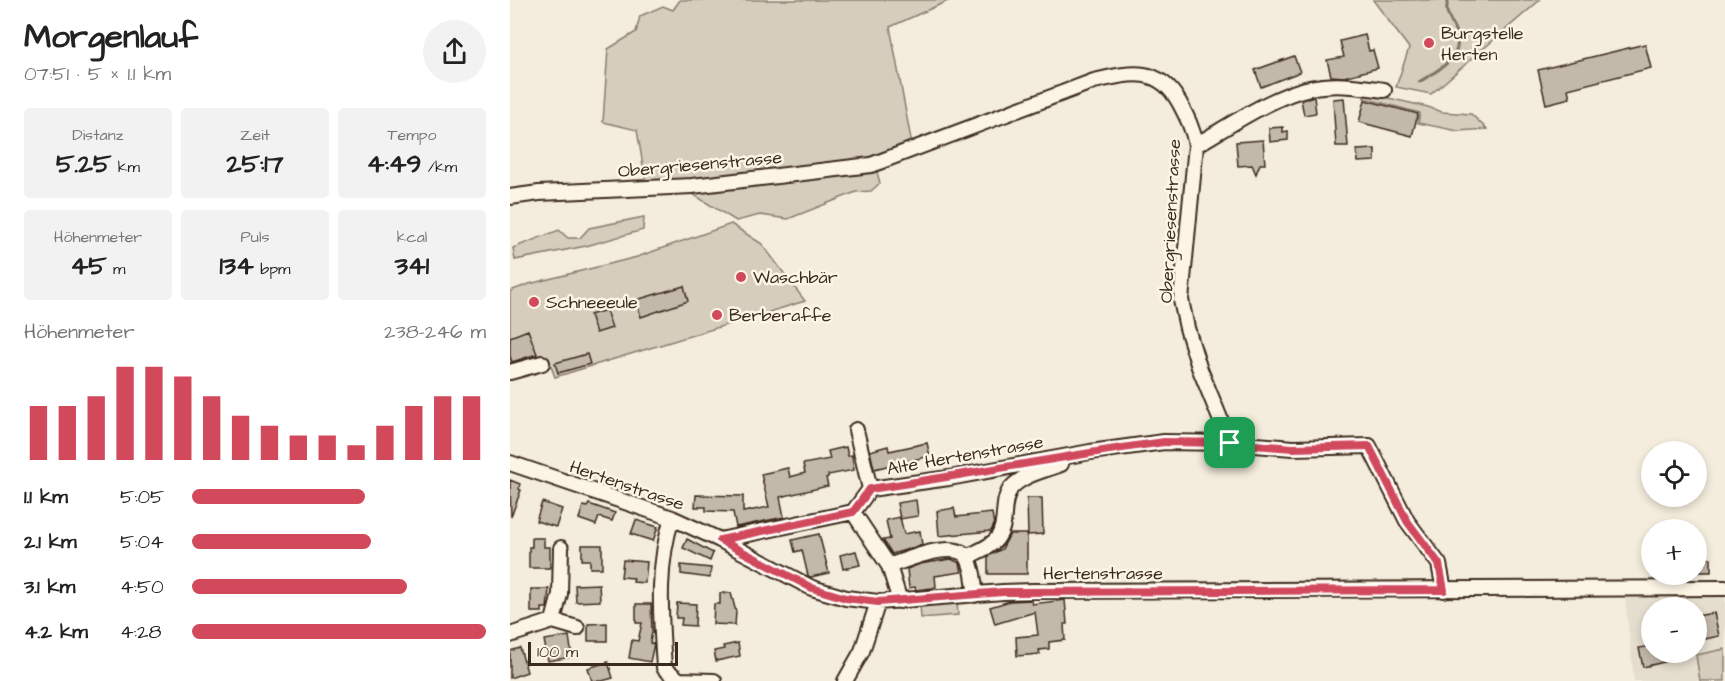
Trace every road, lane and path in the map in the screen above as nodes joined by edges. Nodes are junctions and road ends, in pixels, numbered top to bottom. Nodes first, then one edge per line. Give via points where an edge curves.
1 (1384, 90) dead end
2 (1196, 145) junction
3 (510, 197) edge
4 (542, 363) dead end
5 (510, 372) edge
6 (856, 430) dead end
7 (1230, 443) junction
8 (1090, 452) junction
9 (510, 463) edge
10 (870, 489) junction
11 (853, 512) junction
12 (672, 518) junction
13 (720, 540) junction
14 (561, 548) dead end
15 (967, 557) junction
16 (889, 566) junction
17 (1725, 588) edge
18 (1444, 590) junction
19 (975, 595) junction
20 (900, 601) junction
21 (878, 602) junction
22 (553, 621) junction
23 (577, 628) dead end
24 (510, 635) edge
25 (714, 681) edge
26 (845, 681) edge

1 - 2 street via 1321,86 1298,91
2 - 3 street, Obergriesenstrasse via 1192,126 1171,88 1156,76 1126,74 1094,81 871,165 692,186
2 - 7 street, Obergriesenstrasse via 1181,300 1199,368
4 - 5 street
6 - 10 street
7 - 8 street, Alte Hertenstrasse via 1164,442
7 - 18 street via 1293,448 1369,446 1407,521 1439,564
8 - 10 street, Alte Hertenstrasse
8 - 15 street via 1016,483 1007,495 997,539
9 - 12 street, Hertenstrasse
10 - 11 street, Alte Hertenstrasse
11 - 13 street
11 - 16 street
12 - 13 street, Hertenstrasse
12 - 25 street via 664,543 660,599 664,668 679,680
13 - 21 street, Hertenstrasse via 812,588
14 - 22 street via 560,594
15 - 16 street via 957,550 924,553
15 - 19 street
16 - 20 street
17 - 18 street, Hertenstrasse
18 - 19 street, Hertenstrasse via 1043,591
19 - 20 street, Hertenstrasse
20 - 21 street, Hertenstrasse
21 - 26 street via 862,651
22 - 23 street
22 - 24 street

